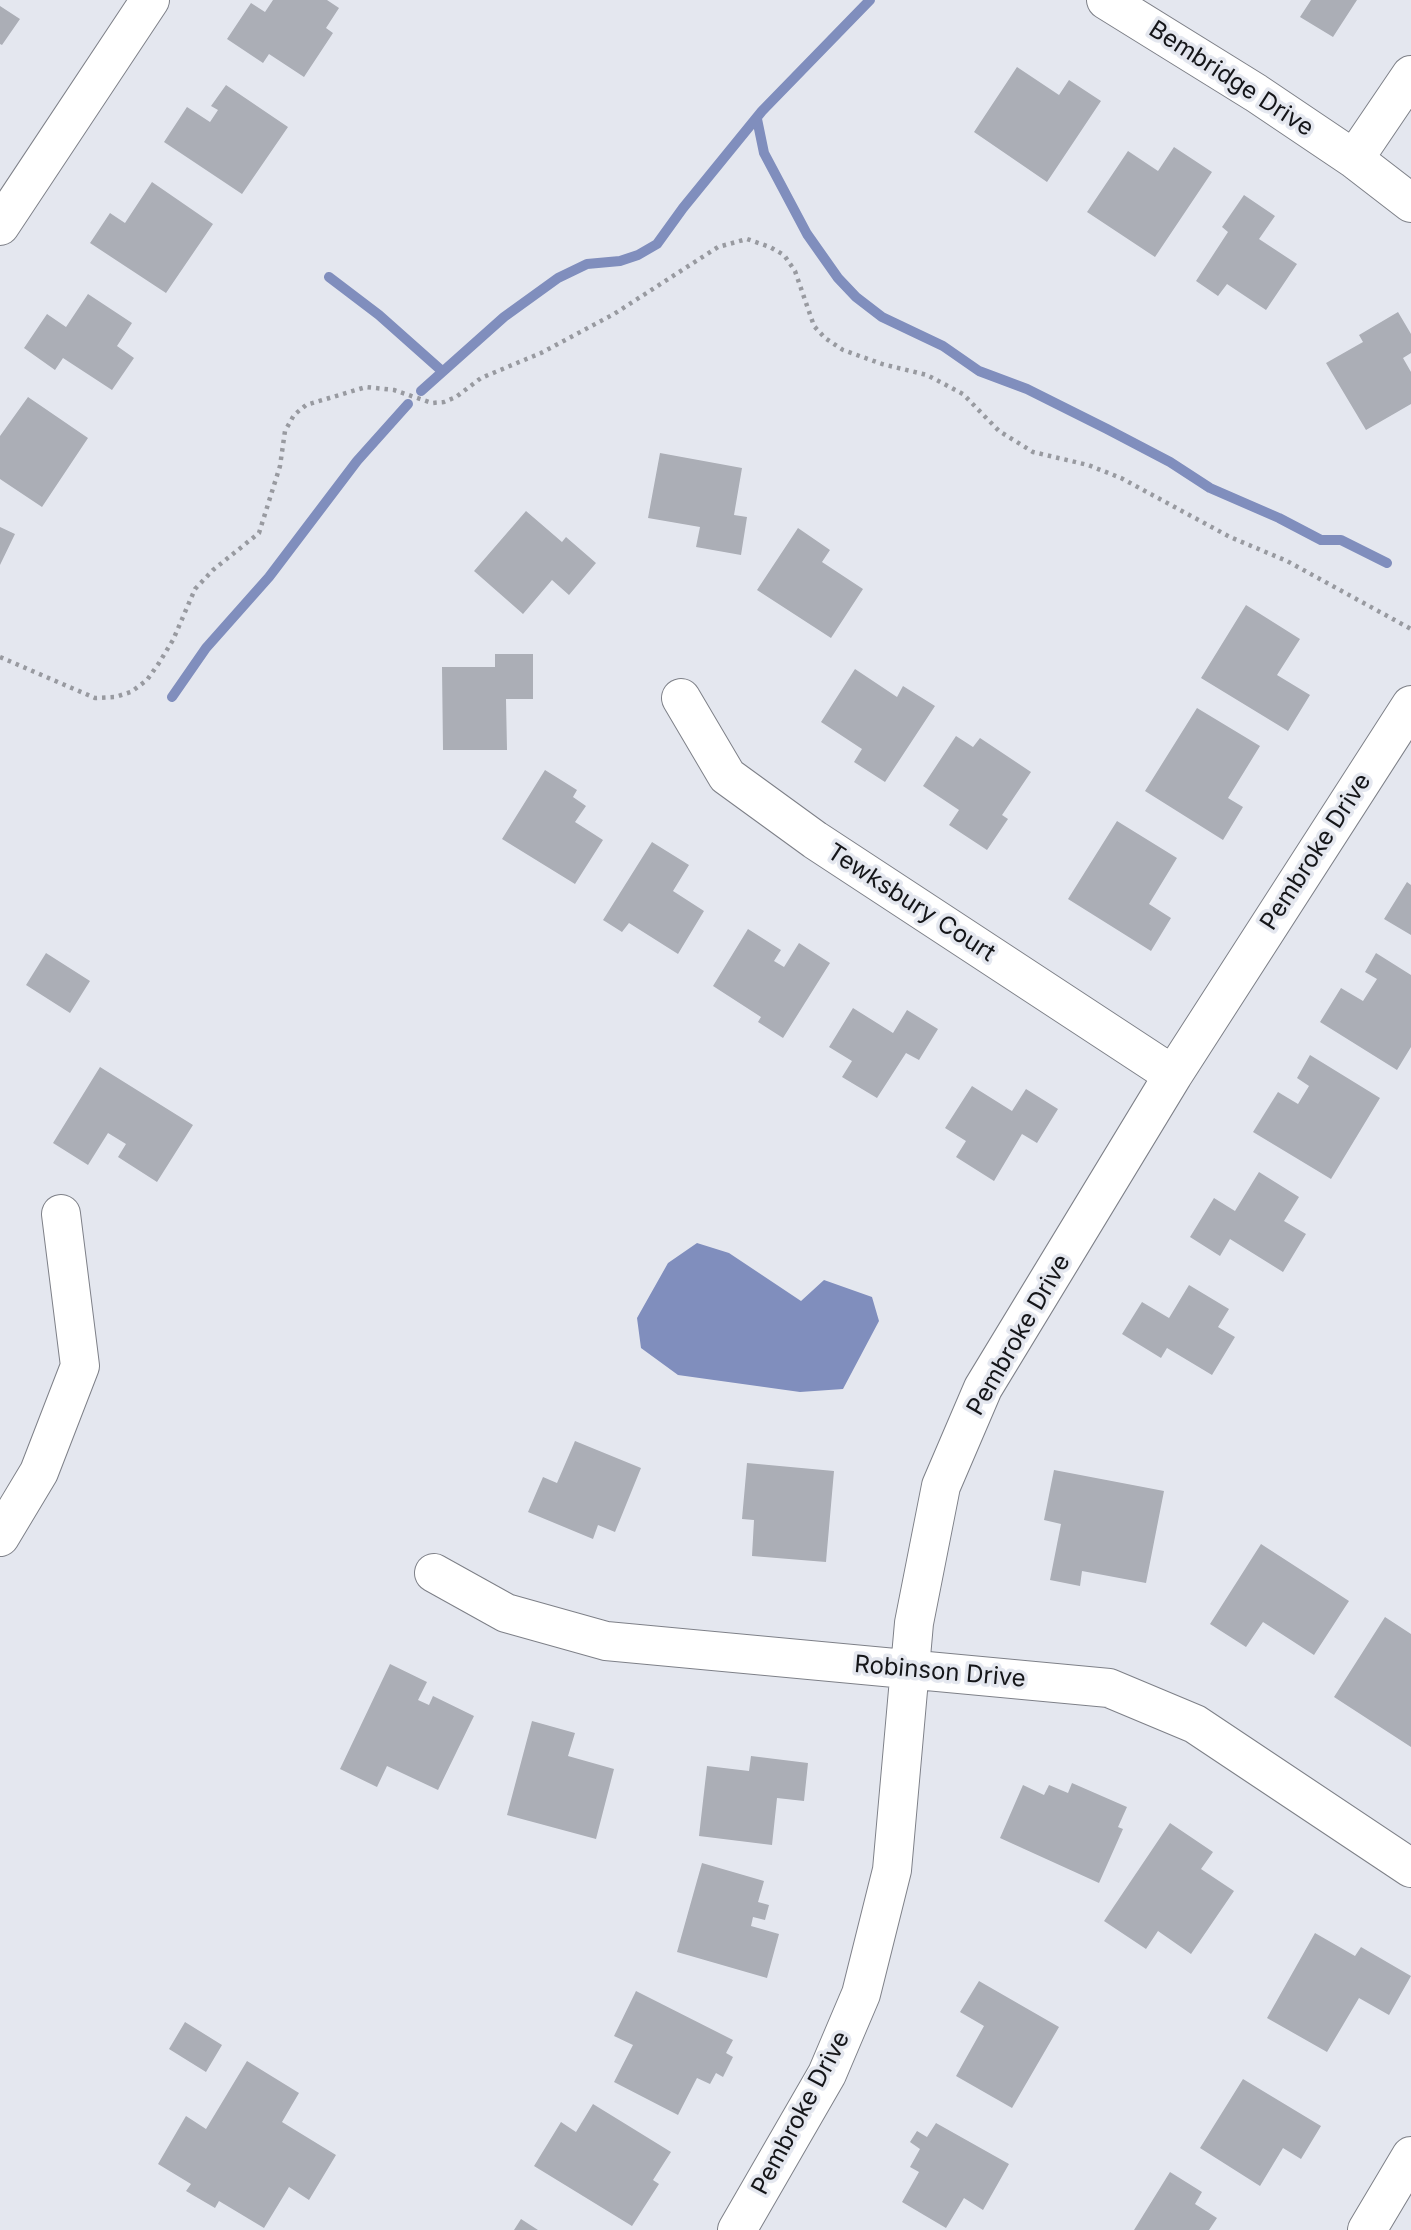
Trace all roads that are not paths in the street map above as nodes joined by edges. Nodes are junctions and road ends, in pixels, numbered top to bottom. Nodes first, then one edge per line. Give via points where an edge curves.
1 (150, 0) edge
2 (1106, 0) edge
3 (1411, 75) edge
4 (1354, 159) junction
5 (1411, 203) edge
6 (0, 226) edge
7 (681, 698) dead end
8 (1411, 705) edge
9 (1173, 1075) junction
10 (61, 1214) dead end
11 (0, 1537) edge
12 (434, 1573) dead end
13 (909, 1670) junction
14 (1411, 1868) edge
15 (1411, 2156) edge
16 (750, 2225) edge
17 (1367, 2230) edge

1 - 6 street
2 - 4 street, Bembridge Drive
3 - 4 street
4 - 5 street
7 - 9 street, Tewksbury Court via 727,776 815,840
8 - 9 street, Pembroke Drive
9 - 13 street, Pembroke Drive via 983,1388 941,1486
10 - 11 street via 80,1366 39,1472
12 - 13 street, Robinson Drive via 506,1613 606,1641
13 - 14 street, Robinson Drive via 1109,1688 1195,1724
13 - 16 street, Pembroke Drive via 892,1870 860,1994 827,2074
15 - 17 street

